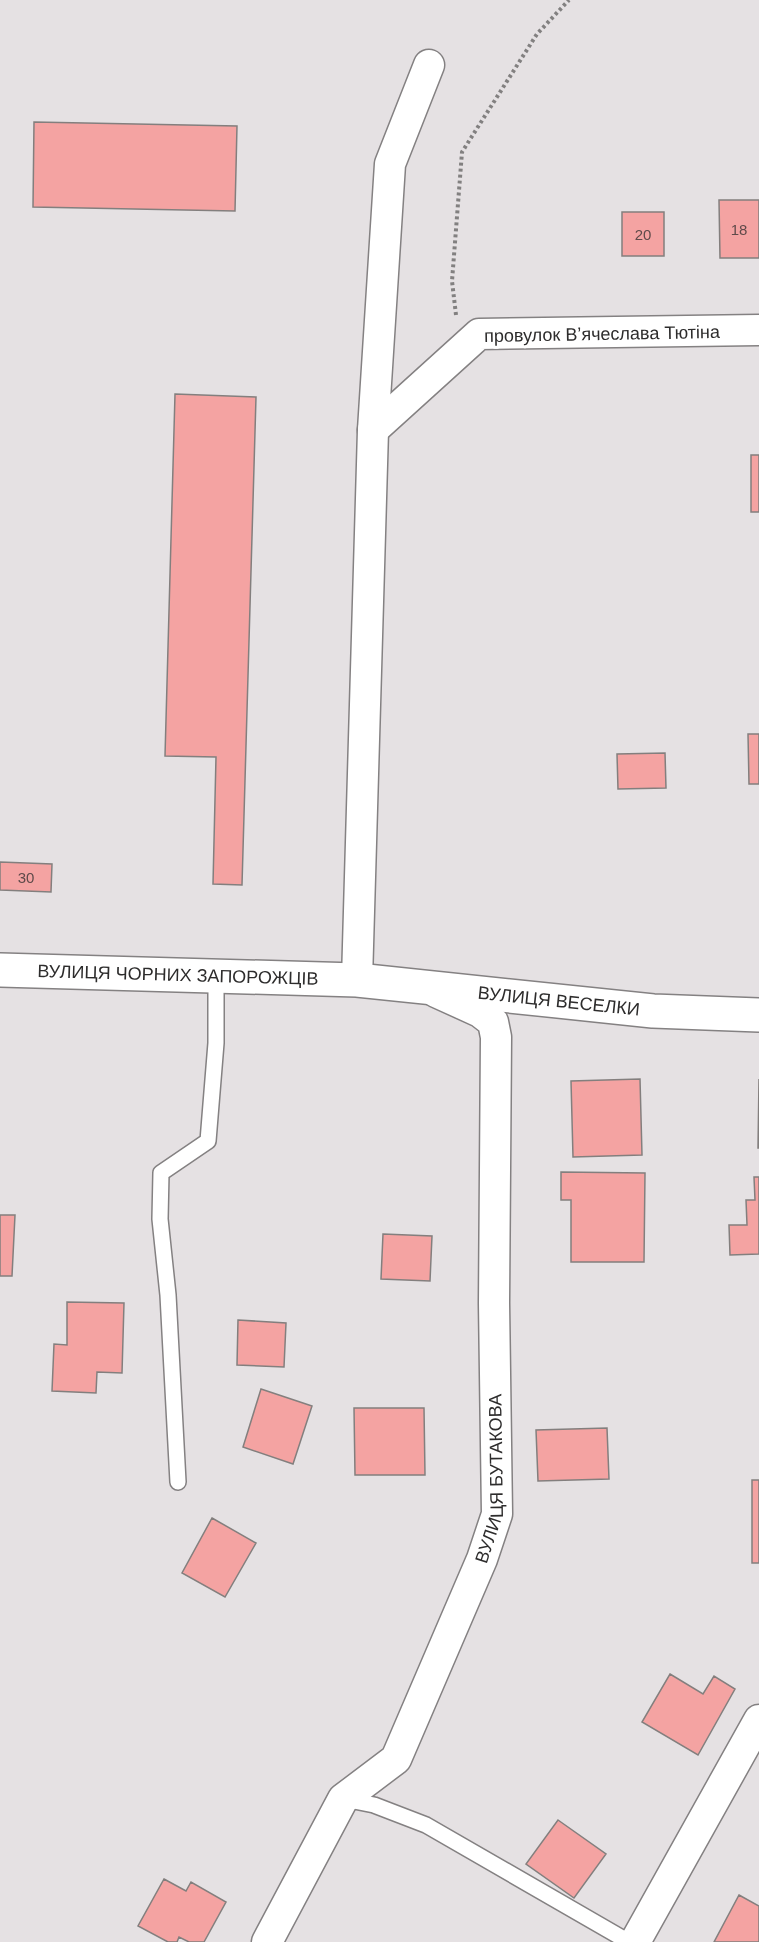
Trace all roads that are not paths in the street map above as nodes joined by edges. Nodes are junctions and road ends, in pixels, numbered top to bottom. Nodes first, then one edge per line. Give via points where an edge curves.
1 (429, 65) dead end
2 (759, 330) edge
3 (373, 430) junction
4 (0, 970) edge
5 (216, 976) junction
6 (357, 980) junction
7 (431, 989) junction
8 (759, 1015) edge
9 (178, 1482) dead end
10 (759, 1720) edge
11 (344, 1799) junction
12 (267, 1942) edge
13 (629, 1942) edge
14 (635, 1942) edge

1 - 3 street via 390,164
2 - 3 street, провулок Вʼячеслава Тютіна via 479,334
3 - 6 street
4 - 5 street, ВУЛИЦЯ ЧОРНИХ ЗАПОРОЖЦІВ
5 - 6 street, ВУЛИЦЯ ЧОРНИХ ЗАПОРОЖЦІВ
5 - 9 lane via 216,1043 208,1141 161,1173 160,1219
6 - 7 street, ВУЛИЦЯ ВЕСЕЛКИ
7 - 8 street, ВУЛИЦЯ ВЕСЕЛКИ via 653,1011
7 - 11 street, ВУЛИЦЯ БУТАКОВА via 480,1012 493,1022 496,1037 497,1514 482,1559 396,1759
10 - 14 street
11 - 12 street, ВУЛИЦЯ БУТАКОВА
11 - 13 lane via 374,1805 426,1825

